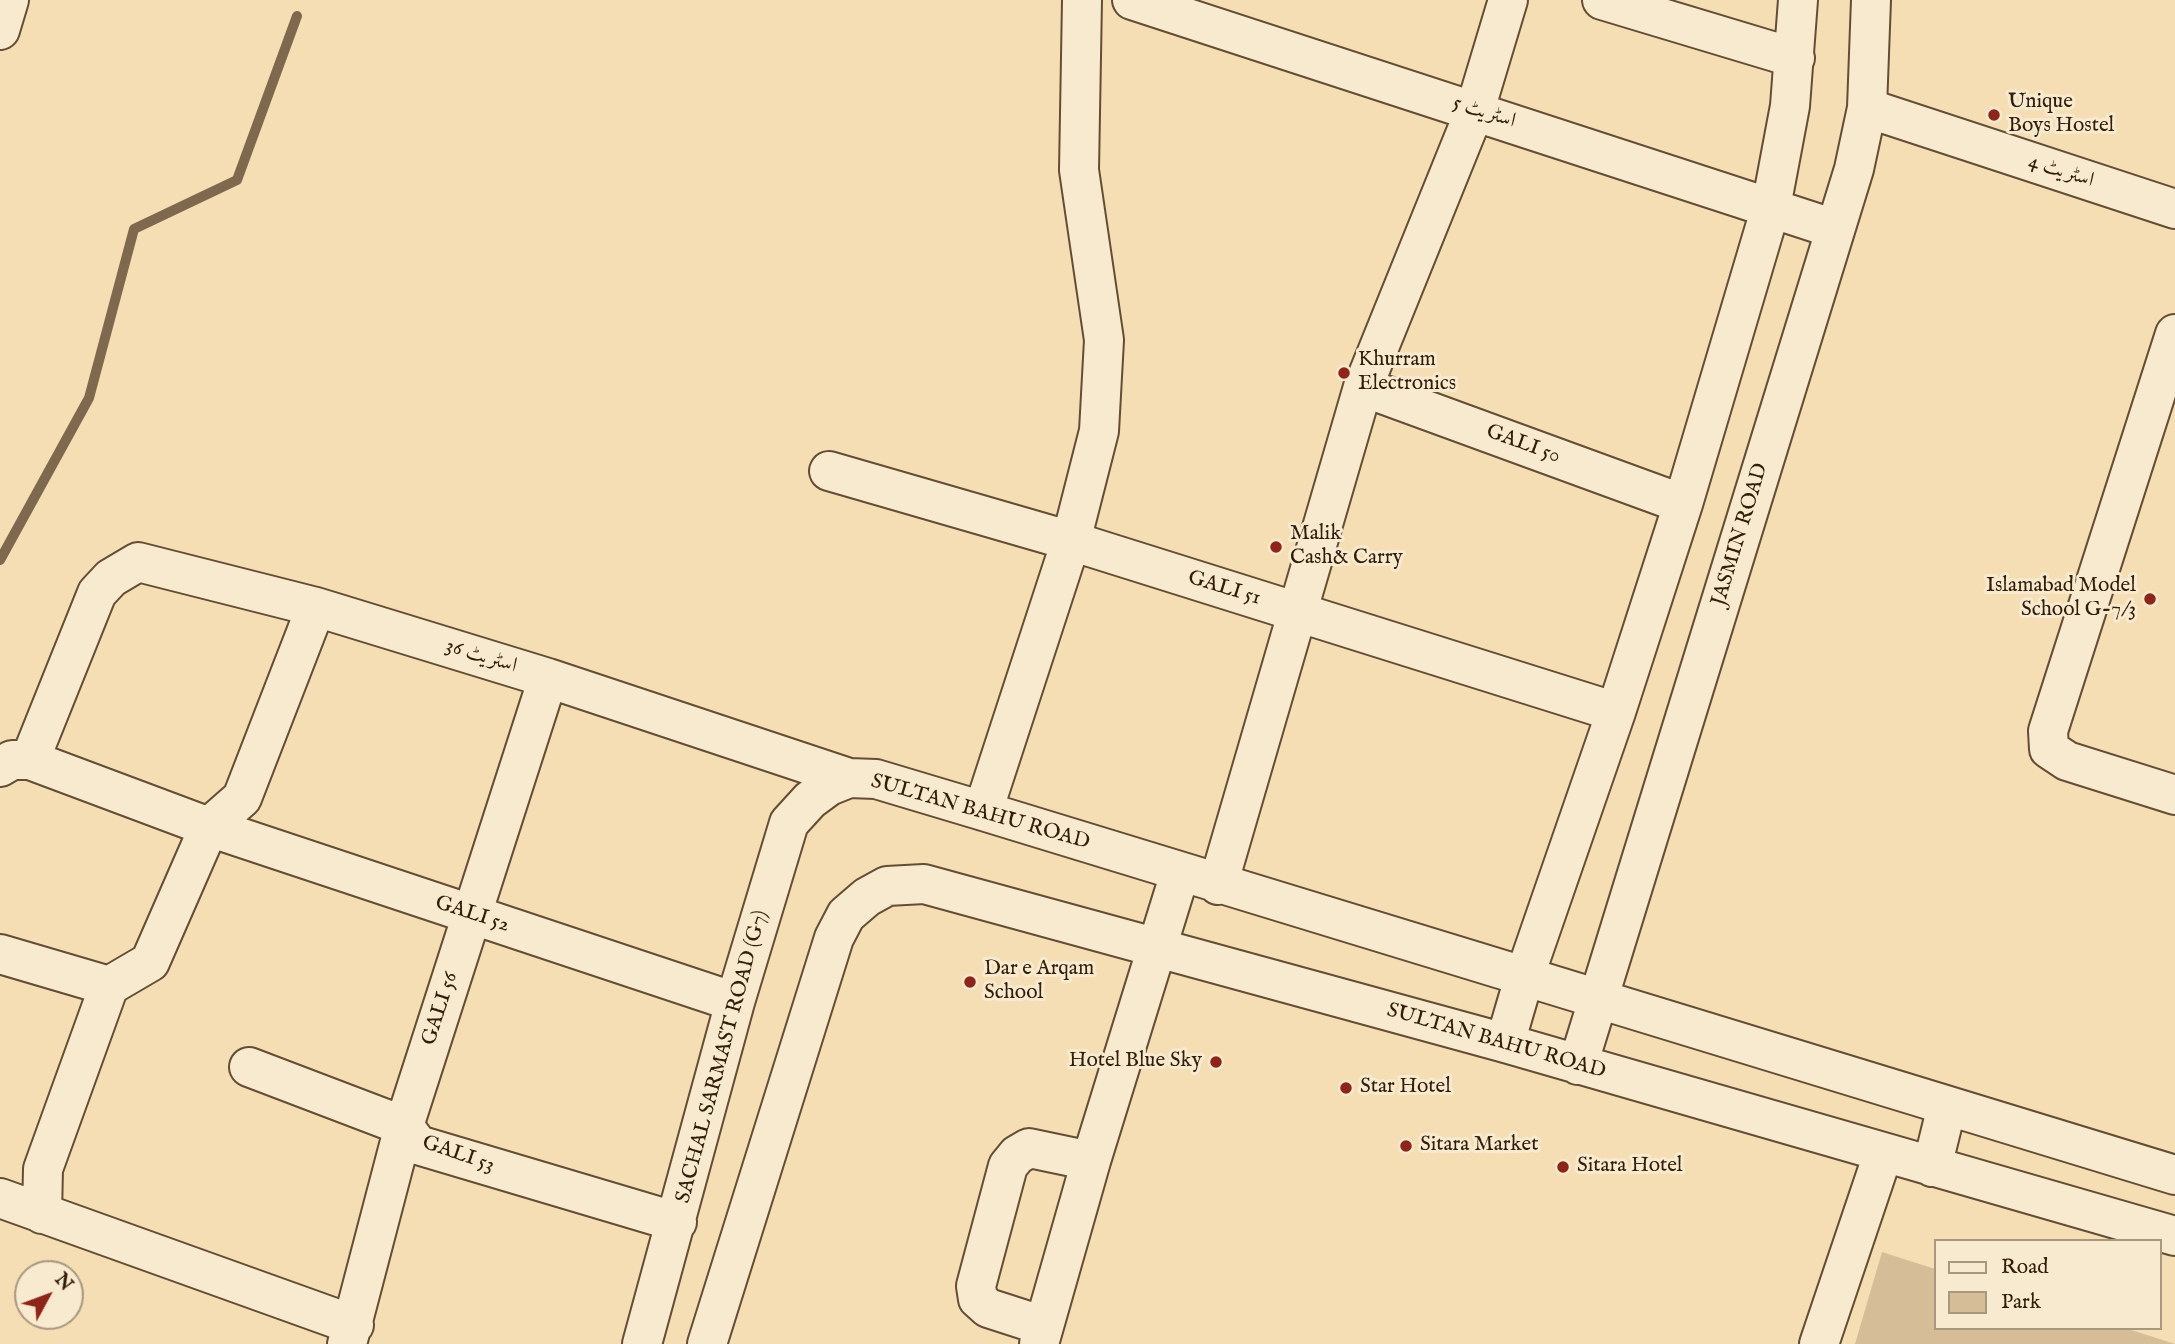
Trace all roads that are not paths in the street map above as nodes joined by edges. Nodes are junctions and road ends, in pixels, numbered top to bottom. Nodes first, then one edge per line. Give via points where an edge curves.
1 (9, 0) edge
2 (1082, 0) edge
3 (1132, 0) edge
4 (1508, 0) edge
5 (1602, 0) edge
6 (1798, 0) edge
7 (1871, 0) edge
8 (1180, 8) edge
9 (0, 30) edge
10 (1795, 58) junction
11 (1867, 108) junction
12 (1475, 110) junction
13 (1771, 207) junction
14 (2175, 209) edge
15 (1835, 229) junction
16 (2175, 334) edge
17 (1363, 387) junction
18 (829, 471) dead end
19 (1683, 504) junction
20 (1071, 541) junction
21 (316, 607) junction
22 (1299, 612) junction
23 (548, 678) junction
24 (1616, 712) junction
25 (15, 763) edge
26 (839, 782) junction
27 (2175, 795) edge
28 (983, 811) junction
29 (209, 827) junction
30 (1181, 873) junction
31 (1218, 885) junction
32 (471, 915) junction
33 (1156, 948) junction
34 (0, 954) edge
35 (1524, 978) junction
36 (109, 986) junction
37 (1599, 1001) junction
38 (735, 1002) junction
39 (1505, 1043) junction
40 (1578, 1065) junction
41 (249, 1067) dead end
42 (1947, 1106) junction
43 (404, 1126) junction
44 (1883, 1154) junction
45 (1091, 1161) junction
46 (1932, 1167) junction
47 (2175, 1175) edge
48 (0, 1198) edge
49 (42, 1214) junction
50 (677, 1222) junction
51 (2175, 1236) edge
52 (350, 1334) edge
53 (1042, 1335) edge
54 (642, 1344) edge
55 (707, 1344) edge
56 (1819, 1344) edge

1 - 9 street
2 - 20 street via 1079,170 1104,340 1098,431
3 - 8 street, اسٹریٹ 5
4 - 12 street
5 - 10 street
6 - 10 street
7 - 11 street, JASMIN ROAD
8 - 12 street, اسٹریٹ 5
10 - 13 street
11 - 14 street, اسٹریٹ 4
11 - 15 street, JASMIN ROAD
12 - 13 street, اسٹریٹ 5
12 - 17 street
13 - 15 street, اسٹریٹ 5
13 - 19 street
15 - 37 street, JASMIN ROAD
16 - 27 street via 2048,732 2049,749 2067,761
17 - 19 street, GALI 50
17 - 22 street
18 - 20 street, GALI 51
19 - 24 street
20 - 22 street, GALI 51
20 - 28 street
21 - 23 street, اسٹریٹ 36
21 - 25 street, اسٹریٹ 36 via 138,562 111,578 97,593
21 - 29 street via 242,798
22 - 24 street, GALI 51
22 - 31 street
23 - 26 street, اسٹریٹ 36
23 - 32 street, GALI 56
24 - 35 street
25 - 29 street, GALI 52
26 - 28 street, SULTAN BAHU ROAD via 876,779
26 - 38 street, SACHAL SARMAST ROAD (G7) via 810,800 789,824
28 - 30 street, SULTAN BAHU ROAD
29 - 32 street, GALI 52
29 - 36 street via 150,962
30 - 31 street, SULTAN BAHU ROAD
30 - 33 street
31 - 35 street, SULTAN BAHU ROAD
32 - 38 street, GALI 52
32 - 43 street, GALI 56
33 - 39 street, SULTAN BAHU ROAD
33 - 45 street
33 - 55 street, SULTAN BAHU ROAD via 924,884 887,886 846,915 834,938
34 - 36 street
35 - 37 street, SULTAN BAHU ROAD
35 - 39 street
36 - 49 street via 43,1169
37 - 40 street, JASMIN ROAD
37 - 42 street, SULTAN BAHU ROAD
38 - 50 street, SACHAL SARMAST ROAD (G7)
39 - 40 street, SULTAN BAHU ROAD
40 - 44 street, SULTAN BAHU ROAD
41 - 43 street, GALI 53
42 - 46 street
42 - 47 street, SULTAN BAHU ROAD
43 - 50 street, GALI 53 via 418,1145
43 - 52 street, GALI 56
44 - 46 street, SULTAN BAHU ROAD
44 - 56 street
45 - 53 street
45 - 53 street via 1029,1148 1008,1166 976,1286 978,1299
46 - 51 street, SULTAN BAHU ROAD
48 - 49 street
49 - 52 street
50 - 54 street, SACHAL SARMAST ROAD (G7)

